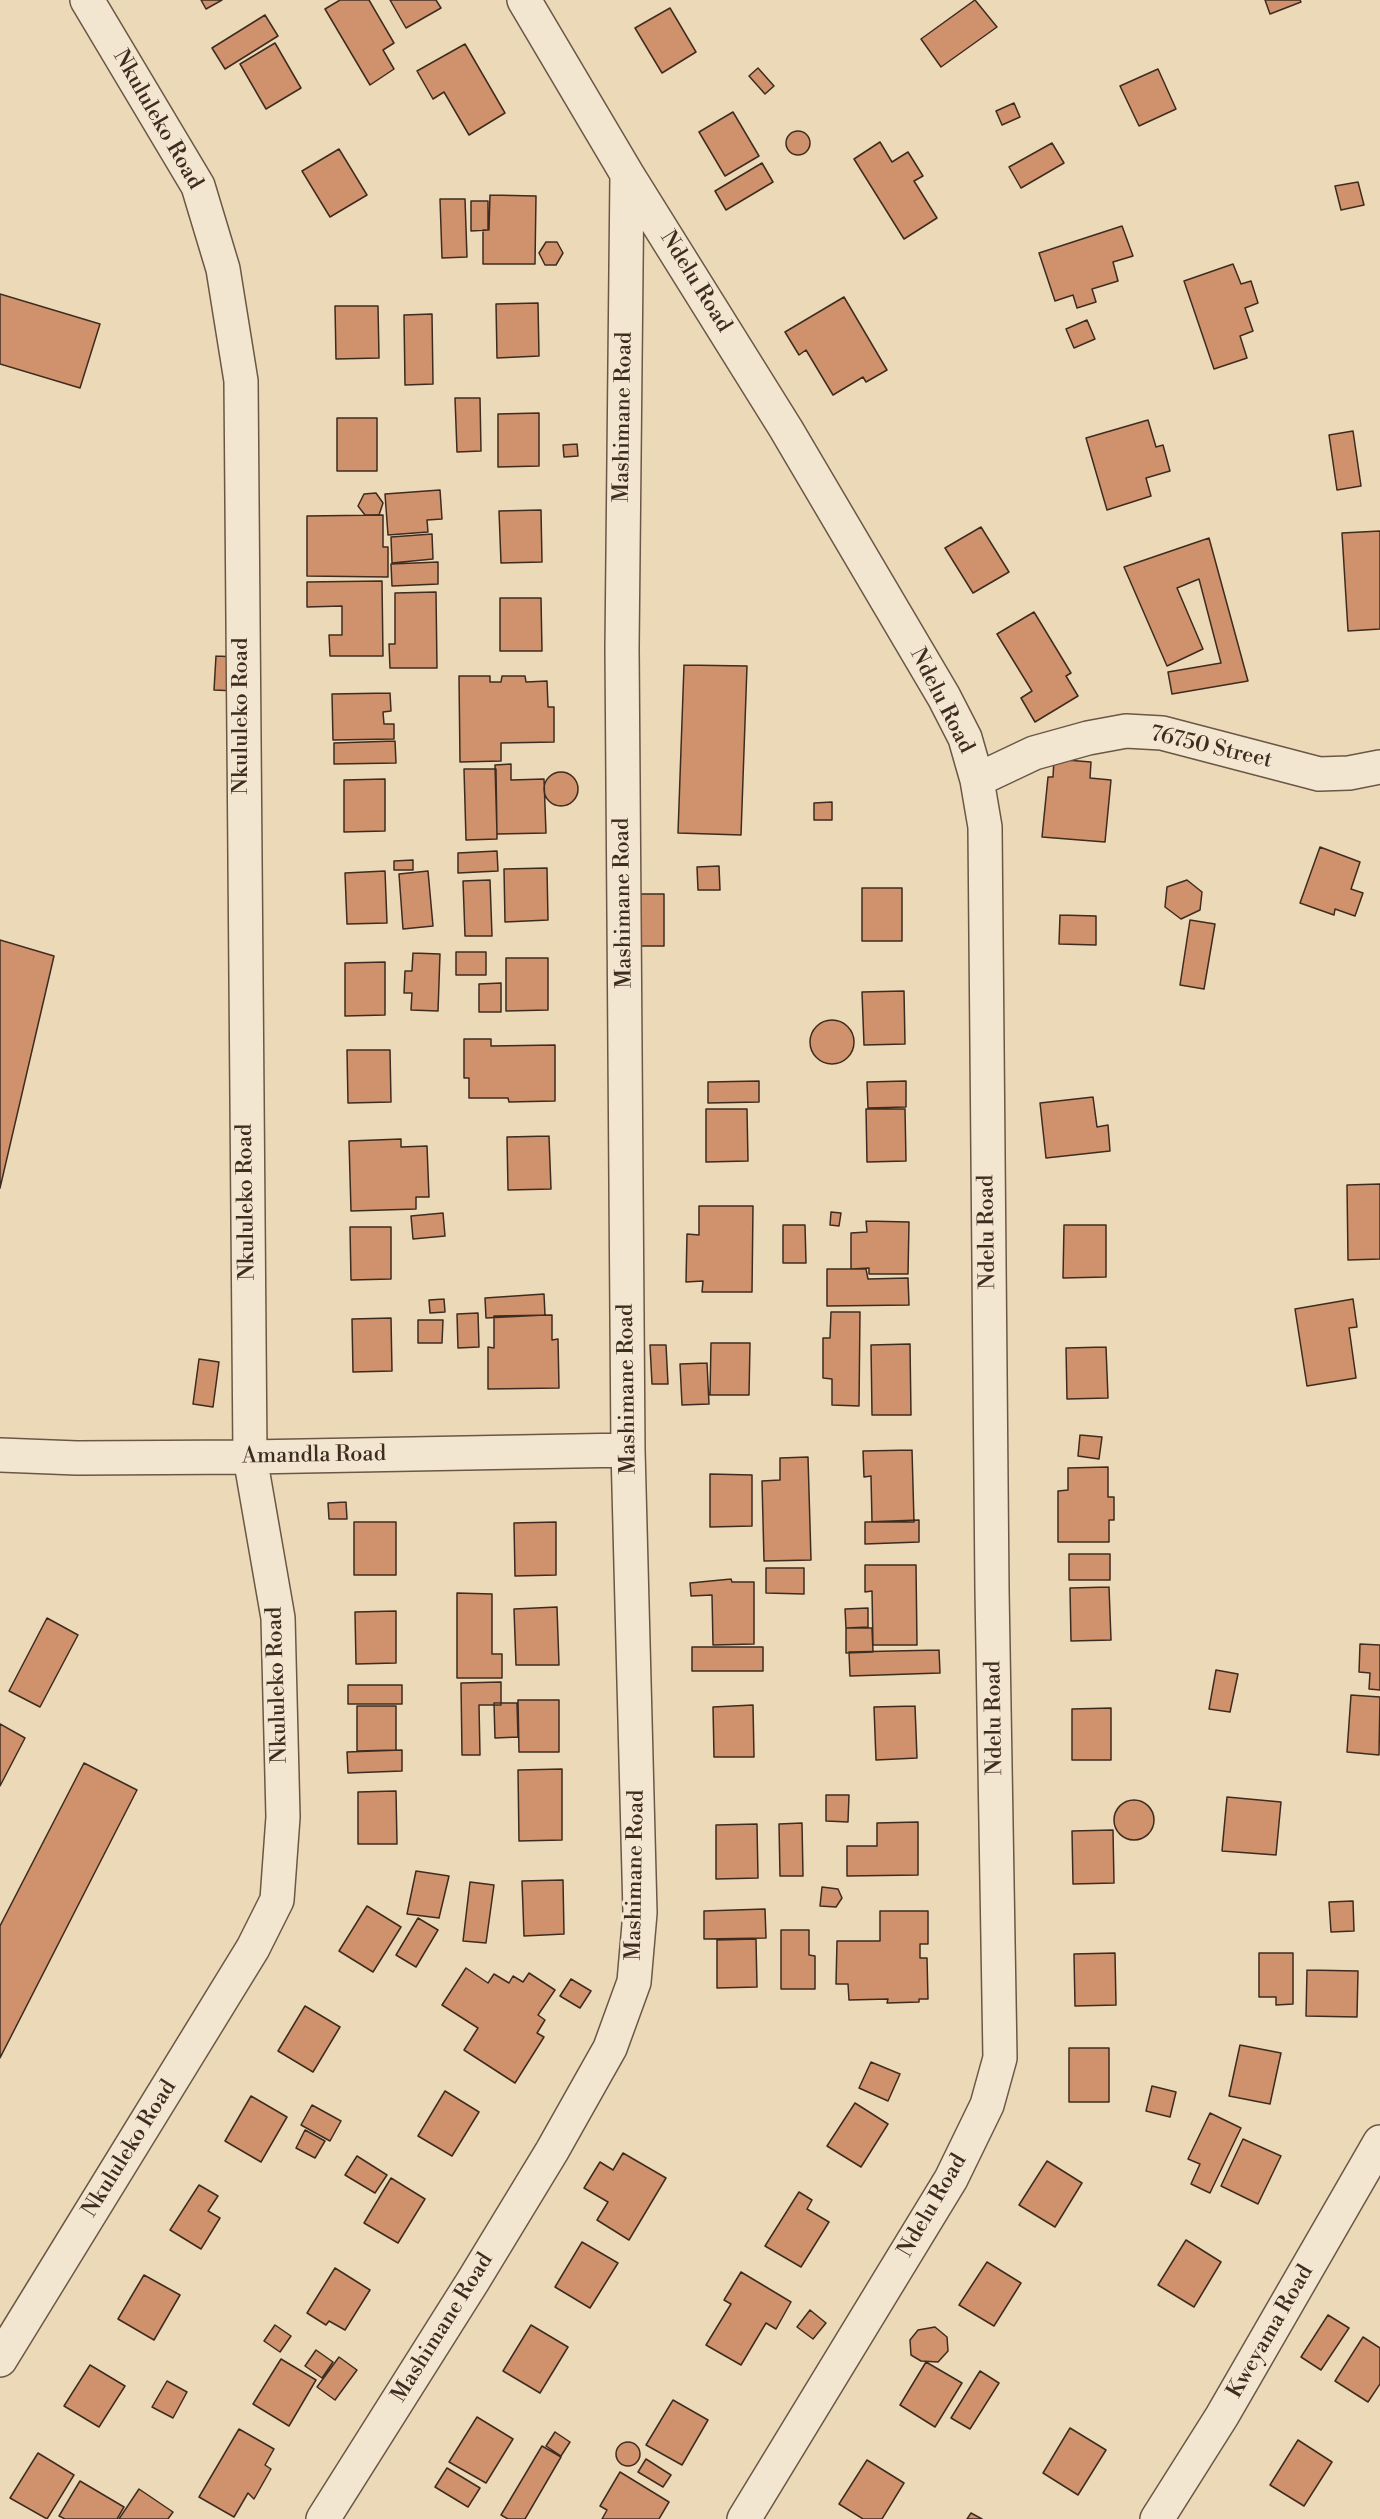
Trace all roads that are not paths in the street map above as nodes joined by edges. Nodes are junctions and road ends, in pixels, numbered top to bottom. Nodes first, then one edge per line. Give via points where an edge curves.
1 (87, 0) edge
2 (524, 0) edge
3 (627, 174) junction
4 (1380, 767) edge
5 (977, 780) junction
6 (628, 1450) junction
7 (0, 1455) edge
8 (250, 1457) junction
9 (1380, 2142) edge
10 (3, 2350) edge
11 (322, 2519) edge
12 (744, 2519) edge
13 (1157, 2519) edge

1 - 8 street, Nkululeko Road via 198,186 223,269 241,381
2 - 3 street, Ndelu Road
3 - 5 street, Ndelu Road via 786,429 944,697 965,738
3 - 6 street, Mashimane Road via 622,648
4 - 5 street, 76750 Street via 1319,774 1162,733 1126,731 1034,753
5 - 12 street, Ndelu Road via 985,827 1000,2058 987,2105 951,2179
6 - 8 street, Amandla Road
6 - 11 street, Mashimane Road via 640,1913 634,1982 610,2048 552,2151
7 - 8 street, Amandla Road
8 - 10 street, Nkululeko Road via 278,1618 283,1817 277,1900 254,1948
9 - 13 street, Kweyama Road via 1222,2416

